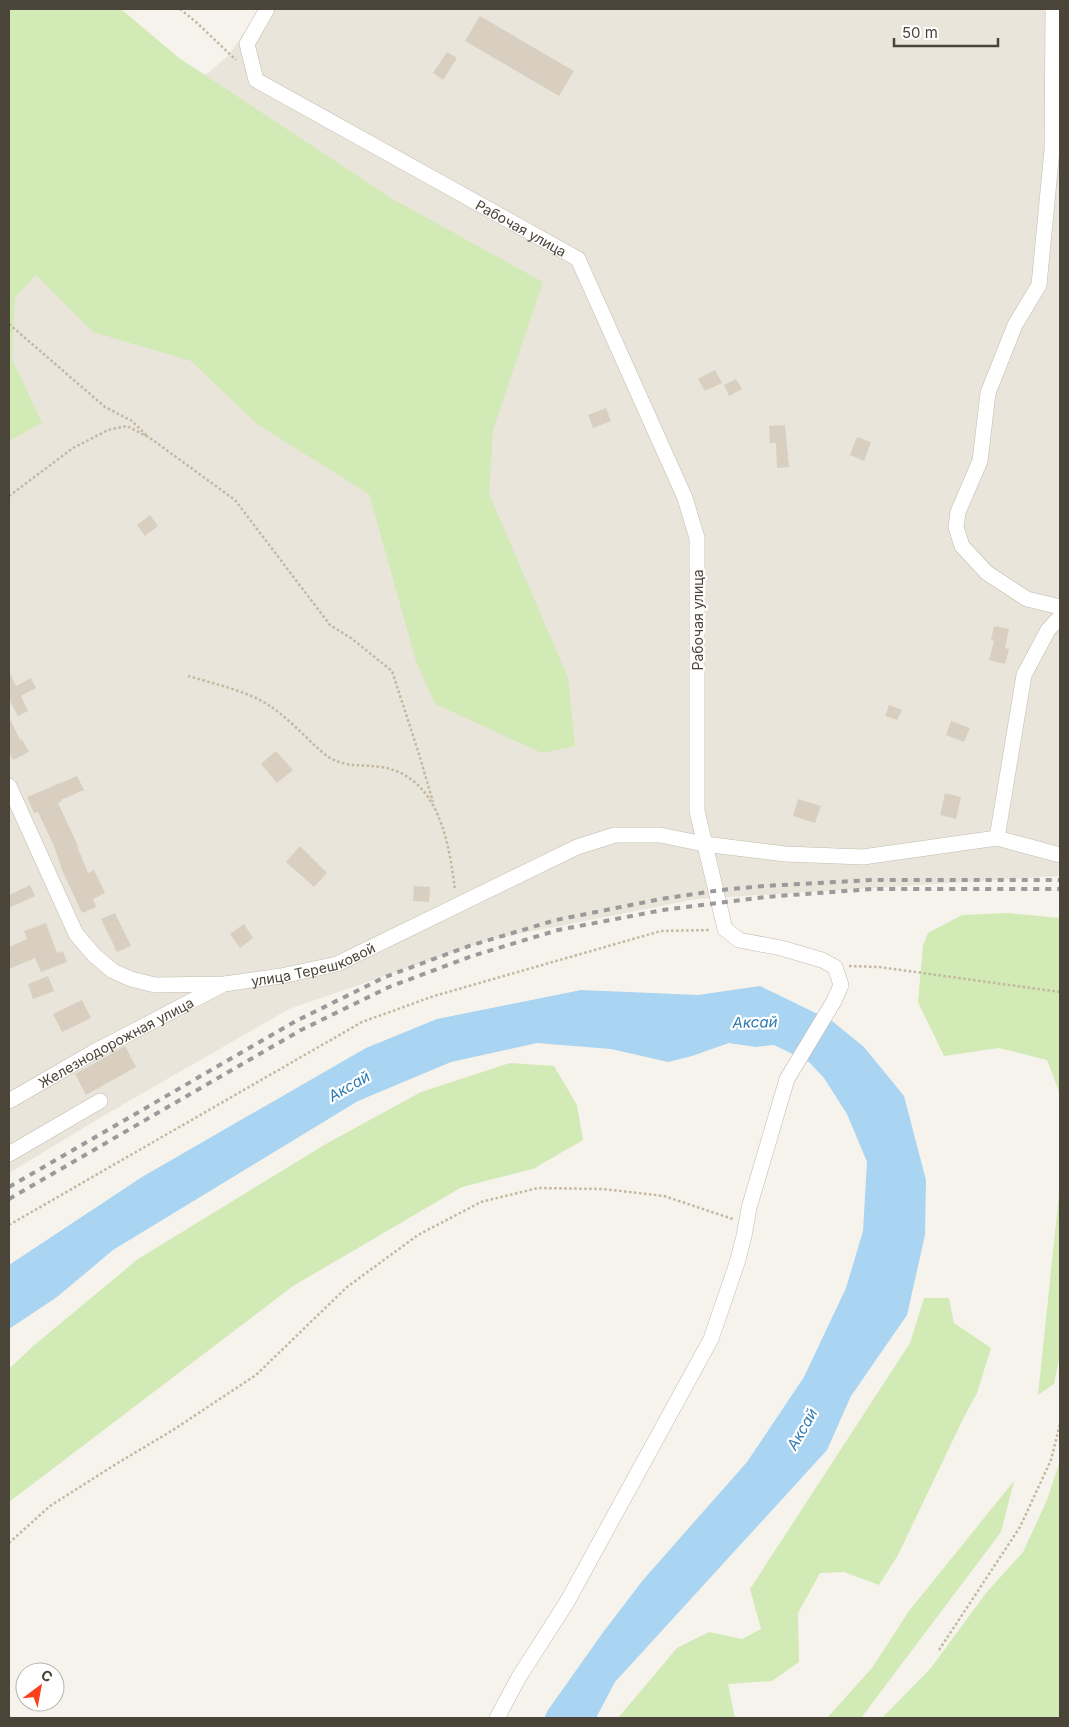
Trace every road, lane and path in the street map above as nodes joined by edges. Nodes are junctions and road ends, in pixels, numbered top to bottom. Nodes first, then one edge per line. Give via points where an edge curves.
1 (180, 9) edge
2 (267, 9) edge
3 (1053, 9) edge
4 (236, 61) dead end
5 (9, 324) edge
6 (150, 438) junction
7 (9, 496) edge
8 (1060, 608) edge
9 (1060, 617) edge
10 (188, 676) dead end
11 (9, 786) edge
12 (433, 802) junction
13 (997, 838) junction
14 (704, 844) junction
15 (1060, 855) edge
16 (457, 907) junction
17 (725, 929) junction
18 (835, 967) junction
19 (224, 984) junction
20 (1060, 992) edge
21 (9, 1100) edge
22 (100, 1101) dead end
23 (9, 1154) edge
24 (746, 1224) junction
25 (9, 1225) edge
26 (1060, 1424) edge
27 (9, 1543) edge
28 (939, 1650) dead end
29 (497, 1718) edge

1 - 4 path
2 - 14 street, Рабочая улица via 247,44 256,80 578,259 685,498 697,538 697,811
3 - 8 street via 1052,150 1039,284 1015,325 988,393 980,461 958,512 956,527 962,546 987,573 1027,599
5 - 6 path via 105,407 132,421
6 - 7 path via 127,426 108,430 73,448
6 - 12 path via 235,500 330,624 392,671
9 - 13 street via 1048,630 1024,675
10 - 12 path via 235,690 269,705 329,758 352,766 382,767 398,772 414,780
11 - 19 street, улица Терешковой via 76,934 94,955 113,971 131,980 155,985
12 - 16 path via 448,843
13 - 14 street via 863,857 785,854
13 - 15 street
14 - 16 street, улица Терешковой via 660,835 615,835 577,847
14 - 17 street, Рабочая улица
16 - 19 street, улица Терешковой via 337,964
17 - 18 street via 739,940 781,948
17 - 25 path via 661,931 434,996 362,1022
18 - 20 path via 879,967
18 - 24 street via 841,985 787,1079
19 - 21 street, Железнодорожная улица
22 - 23 street
24 - 27 path via 664,1196 603,1188 538,1188 481,1202 418,1235 346,1287 256,1375 50,1506
24 - 29 street via 737,1263 711,1339 567,1602
26 - 28 path via 1051,1460 1020,1527

